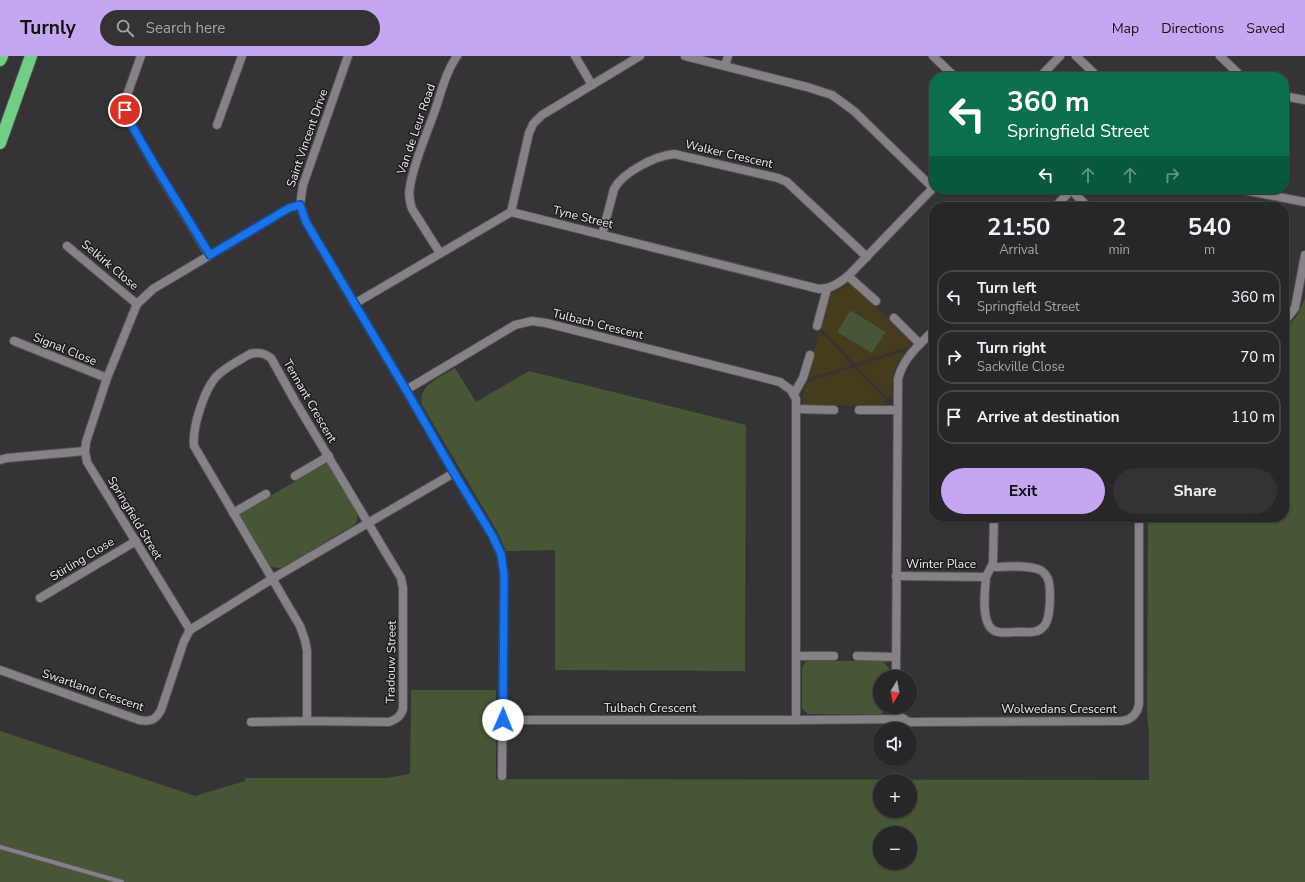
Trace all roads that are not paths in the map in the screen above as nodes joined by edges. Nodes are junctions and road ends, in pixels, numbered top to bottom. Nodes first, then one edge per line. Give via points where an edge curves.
1 (2, 56) edge
2 (31, 56) edge
3 (140, 56) edge
4 (242, 56) edge
5 (348, 56) edge
6 (457, 56) edge
7 (575, 56) edge
8 (640, 56) edge
9 (685, 56) edge
10 (728, 56) edge
11 (933, 56) edge
12 (1060, 56) edge
13 (1076, 56) edge
14 (1220, 56) edge
15 (0, 60) edge
16 (725, 66) junction
17 (950, 72) edge
18 (1045, 72) edge
19 (1093, 72) edge
20 (1237, 72) edge
21 (592, 85) junction
22 (1289, 97) edge
23 (1305, 100) edge
24 (217, 125) dead end
25 (0, 143) edge
26 (929, 182) edge
27 (929, 192) edge
28 (1068, 194) edge
29 (1076, 194) edge
30 (1264, 194) edge
31 (1060, 202) edge
32 (1083, 202) edge
33 (1305, 202) edge
34 (300, 205) junction
35 (511, 212) junction
36 (602, 235) junction
37 (67, 246) dead end
38 (440, 253) junction
39 (210, 255) junction
40 (1305, 255) edge
41 (867, 256) junction
42 (848, 276) junction
43 (827, 289) junction
44 (876, 301) dead end
45 (137, 304) junction
46 (354, 304) junction
47 (1289, 316) edge
48 (894, 318) dead end
49 (817, 326) dead end
50 (929, 335) edge
51 (14, 341) dead end
52 (920, 344) junction
53 (810, 354) dead end
54 (108, 378) junction
55 (406, 390) junction
56 (794, 394) junction
57 (797, 409) junction
58 (834, 410) dead end
59 (859, 410) dead end
60 (897, 410) junction
61 (85, 451) junction
62 (329, 456) junction
63 (0, 460) edge
64 (454, 473) junction
65 (295, 476) dead end
66 (266, 494) dead end
67 (233, 513) junction
68 (994, 522) edge
69 (1139, 522) edge
70 (369, 523) junction
71 (136, 541) junction
72 (992, 567) junction
73 (896, 576) junction
74 (986, 576) junction
75 (272, 579) junction
76 (40, 598) dead end
77 (190, 630) junction
78 (796, 656) junction
79 (834, 656) dead end
80 (857, 656) dead end
81 (896, 657) junction
82 (0, 670) edge
83 (896, 670) edge
84 (898, 714) edge
85 (830, 719) joint
86 (904, 719) junction
87 (503, 720) junction
88 (796, 720) junction
89 (307, 721) junction
90 (251, 722) dead end
91 (502, 776) dead end
92 (0, 847) edge
93 (122, 882) edge

1 - 15 highway
2 - 25 highway
3 - 39 street via 127,95 125,110 154,164
4 - 24 street
5 - 34 street, Saint Vincent Drive via 302,185
6 - 38 street, Van de Leur Road via 444,84 409,188 412,209
7 - 21 street
8 - 21 street
9 - 16 street
10 - 16 street
11 - 17 street
12 - 18 street
13 - 19 street
14 - 20 street
16 - 26 street via 832,95 854,111
21 - 35 street via 542,115 533,124
22 - 23 street
27 - 41 street
28 - 31 street
29 - 32 street
30 - 33 street
34 - 39 street via 289,208
34 - 46 street, Saint Vincent Drive via 306,222
35 - 36 street, Tyne Street
35 - 38 street
36 - 41 street, Walker Crescent via 618,182 657,157 674,154 787,182
36 - 43 street, Tyne Street
37 - 45 street, Selkirk Close
38 - 46 street
39 - 45 street via 153,289
40 - 47 street via 1295,308
41 - 42 street
42 - 43 street
42 - 44 street
43 - 49 street
45 - 54 street
46 - 55 street, Saint Vincent Drive
48 - 52 street
50 - 52 street
51 - 54 street, Signal Close
52 - 60 street via 904,361 900,370
53 - 56 street via 804,378
54 - 61 street
55 - 56 street, Tulbach Crescent via 514,325 532,322 546,323 780,382 788,386
55 - 64 street, Saint Vincent Drive
56 - 57 street
57 - 58 street
57 - 78 street
59 - 60 street
60 - 73 street
61 - 63 street
61 - 71 street, Springfield Street via 88,462
62 - 65 street, Tennant Crescent
62 - 67 street, Tennant Crescent via 271,358 261,353 250,354 219,374 212,382 206,391 193,431 196,452
62 - 70 street, Tennant Crescent
64 - 70 street
64 - 87 street, Saint Vincent Drive via 501,554 504,575
66 - 67 street
67 - 75 street, Tennant Crescent
68 - 72 street, Winter Place
69 - 86 street, Wolwedans Crescent via 1139,704 1133,716 1128,720 1113,721 911,722
70 - 75 street
70 - 89 street, Tradouw Street via 401,578 403,588 403,709 396,720 389,722
71 - 76 street, Stirling Close
71 - 77 street, Springfield Street
72 - 74 street, Winter Place
72 - 74 street, Winter Place via 1030,568 1044,572 1049,585 1048,620 1044,627 1035,632 1001,632 989,627 985,612
73 - 74 street, Winter Place
73 - 81 street
75 - 77 street
75 - 89 street via 300,626 305,640
77 - 82 street, Swartland Crescent via 161,710 151,721 139,720
78 - 79 street
78 - 88 street
80 - 81 street
81 - 83 street
84 - 86 street
85 - 86 street, Wolwedans Crescent
85 - 88 street, Tulbach Crescent
87 - 88 street, Tulbach Crescent
87 - 91 street, Saint Vincent Drive
89 - 90 street, Tradouw Street
92 - 93 lane

